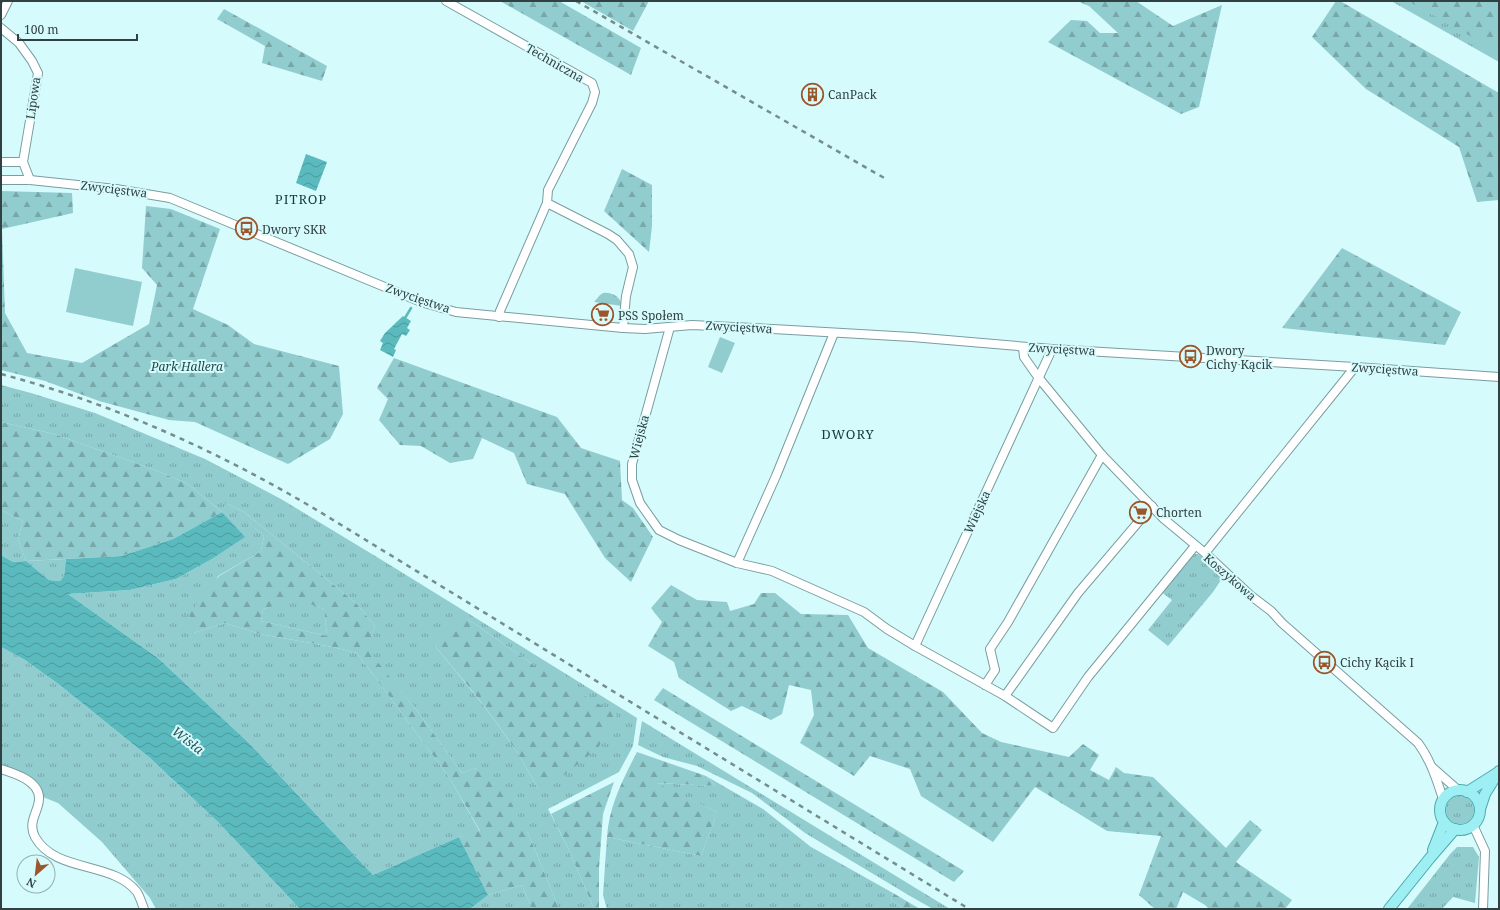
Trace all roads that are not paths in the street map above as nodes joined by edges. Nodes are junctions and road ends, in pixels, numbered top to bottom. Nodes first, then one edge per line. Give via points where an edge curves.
1 (8, 1) edge
2 (446, 1) edge
3 (1, 15) edge
4 (1, 28) edge
5 (1, 162) edge
6 (23, 162) junction
7 (1, 180) edge
8 (30, 180) junction
9 (547, 202) junction
10 (499, 317) junction
11 (670, 327) junction
12 (623, 328) junction
13 (834, 333) junction
14 (1023, 347) junction
15 (1052, 349) junction
16 (1355, 367) junction
17 (1499, 377) edge
18 (1038, 378) junction
19 (1102, 455) junction
20 (1152, 506) junction
21 (1195, 546) junction
22 (1204, 553) junction
23 (737, 563) junction
24 (915, 646) junction
25 (985, 685) junction
26 (1005, 696) junction
27 (1431, 766) junction
28 (1, 769) edge
29 (1499, 771) edge
30 (1463, 791) junction
31 (1443, 799) junction
32 (1480, 809) junction
33 (1444, 822) junction
34 (1473, 825) junction
35 (1455, 829) junction
36 (1430, 858) junction
37 (144, 909) edge
38 (1389, 909) edge
39 (1483, 909) edge

1 - 3 street
2 - 9 street, Techniczna via 592,84 595,92 592,102 548,190
4 - 6 street, Lipowa via 19,43 32,60 38,74
5 - 6 street
6 - 8 street
7 - 8 street, Zwycięstwa
8 - 10 street, Zwycięstwa via 116,189 170,198 421,302 456,312
9 - 10 street, Techniczna
9 - 12 street via 608,234 629,254 633,267 626,296
10 - 12 street, Zwycięstwa
11 - 12 street, Zwycięstwa
11 - 13 street, Zwycięstwa via 692,325
11 - 23 street, Wiejska via 632,464 632,480 640,502 659,530
13 - 14 street, Zwycięstwa
13 - 23 street via 776,476
14 - 15 street, Zwycięstwa
14 - 18 street, Koszykowa via 1024,357
15 - 16 street, Zwycięstwa
15 - 18 street
16 - 17 street, Zwycięstwa
16 - 22 street
18 - 19 street, Koszykowa
18 - 24 street, Wiejska
19 - 20 street, Koszykowa
19 - 25 street via 1008,622 990,649 995,670
20 - 21 street, Koszykowa
20 - 26 street via 1078,593
21 - 22 street, Koszykowa
21 - 26 street, Wiejska via 1088,677 1053,728
22 - 27 street, Koszykowa via 1418,743
23 - 24 street, Wiejska via 772,571 864,612
24 - 25 street, Wiejska
25 - 26 street, Wiejska
27 - 30 street, Koszykowa
27 - 31 street, Koszykowa
28 - 37 street via 16,774 35,786 40,798 32,824 34,836 43,847 59,858 117,876 138,893
29 - 30 main road
29 - 32 main road via 1485,794
30 - 31 main road via 1451,792
30 - 32 main road via 1475,798
31 - 33 main road via 1440,809
32 - 34 main road
33 - 35 main road
33 - 36 main road
34 - 35 main road via 1462,830
34 - 39 street via 1485,850
35 - 36 main road
36 - 38 main road

